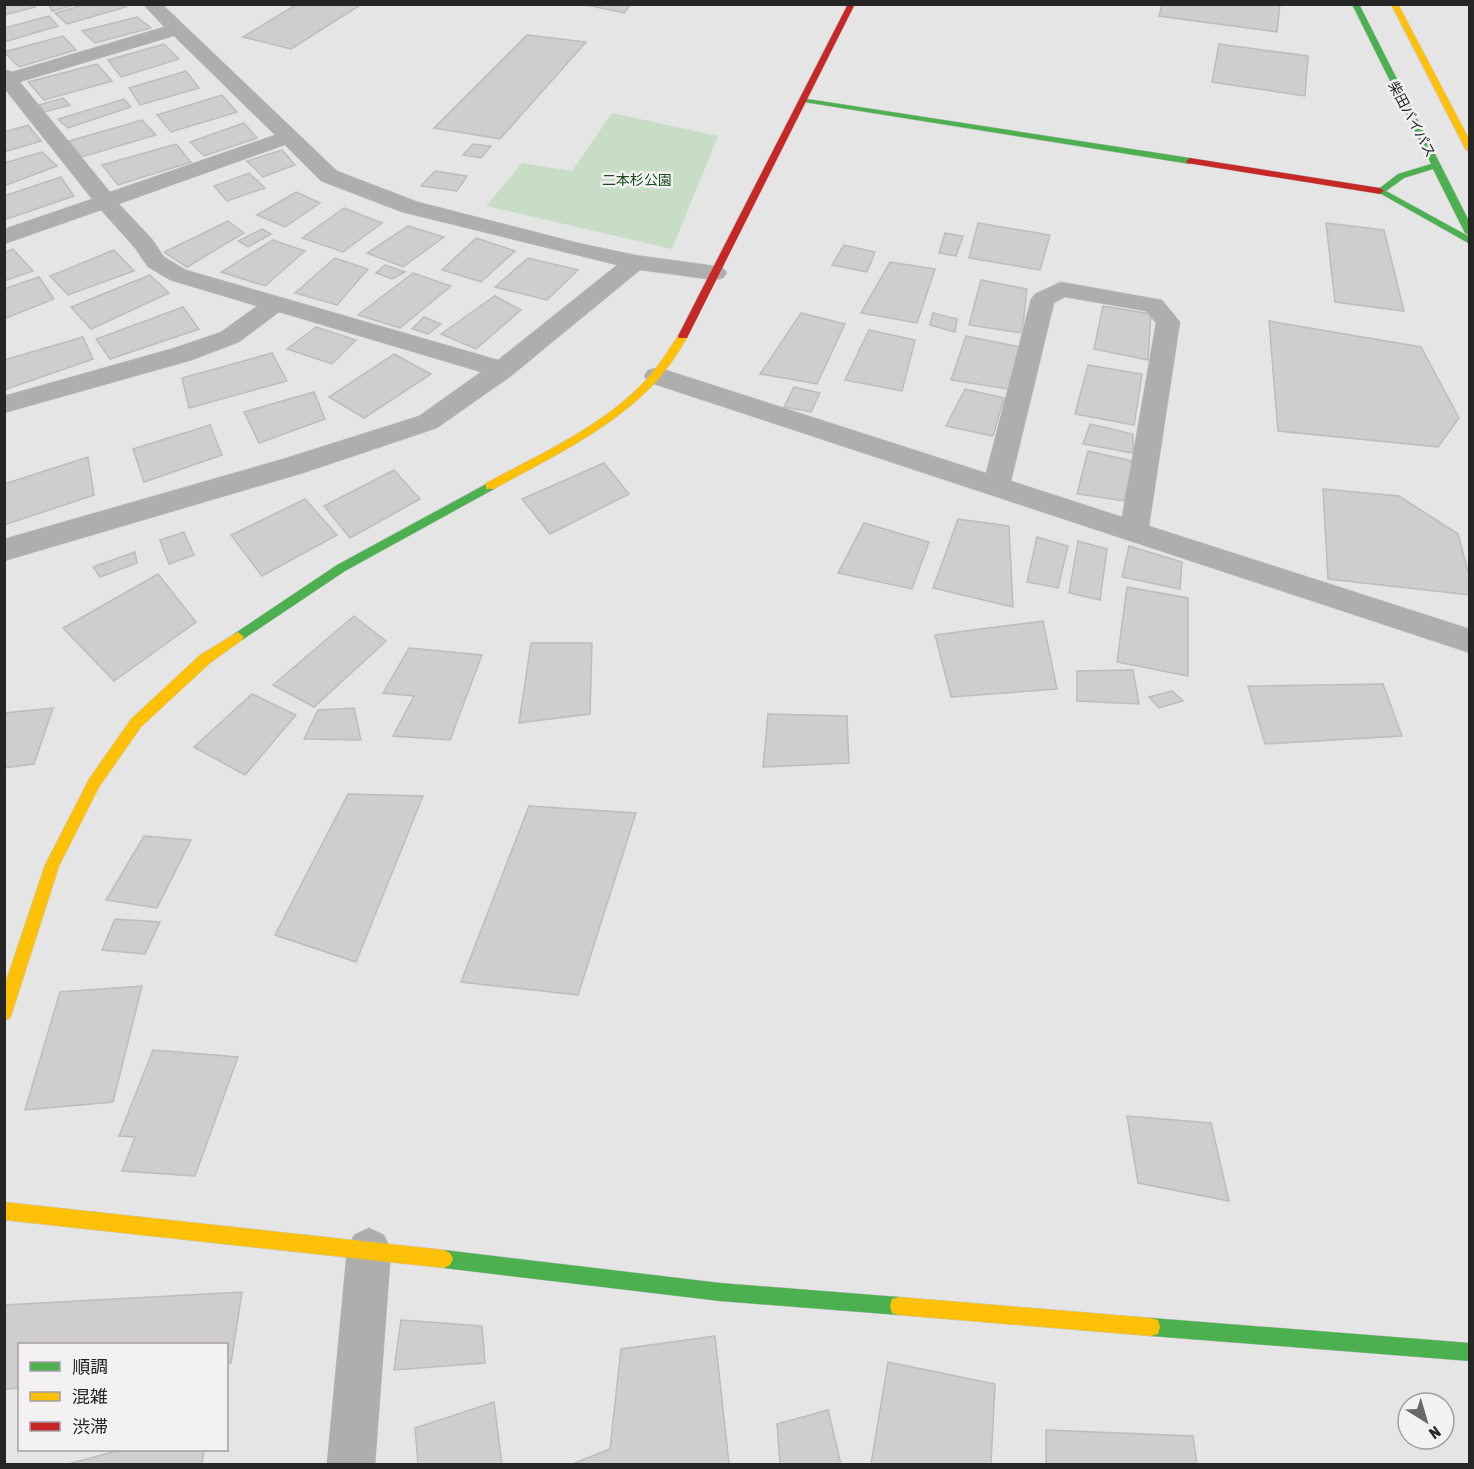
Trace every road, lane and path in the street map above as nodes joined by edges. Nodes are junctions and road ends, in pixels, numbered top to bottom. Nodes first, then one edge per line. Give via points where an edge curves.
1 (151, 4) edge
2 (852, 4) edge
3 (1355, 4) edge
4 (1394, 4) edge
5 (177, 29) junction
6 (6, 78) edge
7 (804, 100) junction
8 (288, 137) junction
9 (1470, 150) edge
10 (1436, 165) junction
11 (1380, 191) junction
12 (106, 202) junction
13 (1470, 233) edge
14 (4, 237) edge
15 (1470, 241) edge
16 (635, 262) junction
17 (715, 273) junction
18 (275, 304) junction
19 (502, 370) junction
20 (657, 376) junction
21 (4, 405) edge
22 (996, 487) junction
23 (1134, 531) junction
24 (4, 550) edge
25 (1470, 641) edge
26 (4, 1013) edge
27 (4, 1211) edge
28 (369, 1250) junction
29 (1470, 1352) edge
30 (351, 1464) edge

1 - 5 street
2 - 7 main road
3 - 10 main road, 柴田バイパス
4 - 9 main road
5 - 6 street
5 - 8 street
6 - 12 street
7 - 11 main road
7 - 17 main road
8 - 12 street
8 - 16 street via 330,176 410,207
10 - 11 main road via 1401,176
10 - 13 main road, 柴田バイパス
11 - 15 main road
12 - 14 street
12 - 18 street via 156,262 178,274
16 - 17 street
16 - 19 street
17 - 20 main road via 678,345
18 - 19 street
18 - 21 street via 230,337
19 - 24 street via 428,422
20 - 22 street
20 - 26 main road via 617,411 573,440 302,593 205,659 171,688 136,723 94,783 52,865
22 - 23 street
22 - 23 street via 1043,299 1061,290 1154,305 1168,322
23 - 25 street
27 - 28 main road
28 - 29 main road via 720,1292
28 - 30 street

